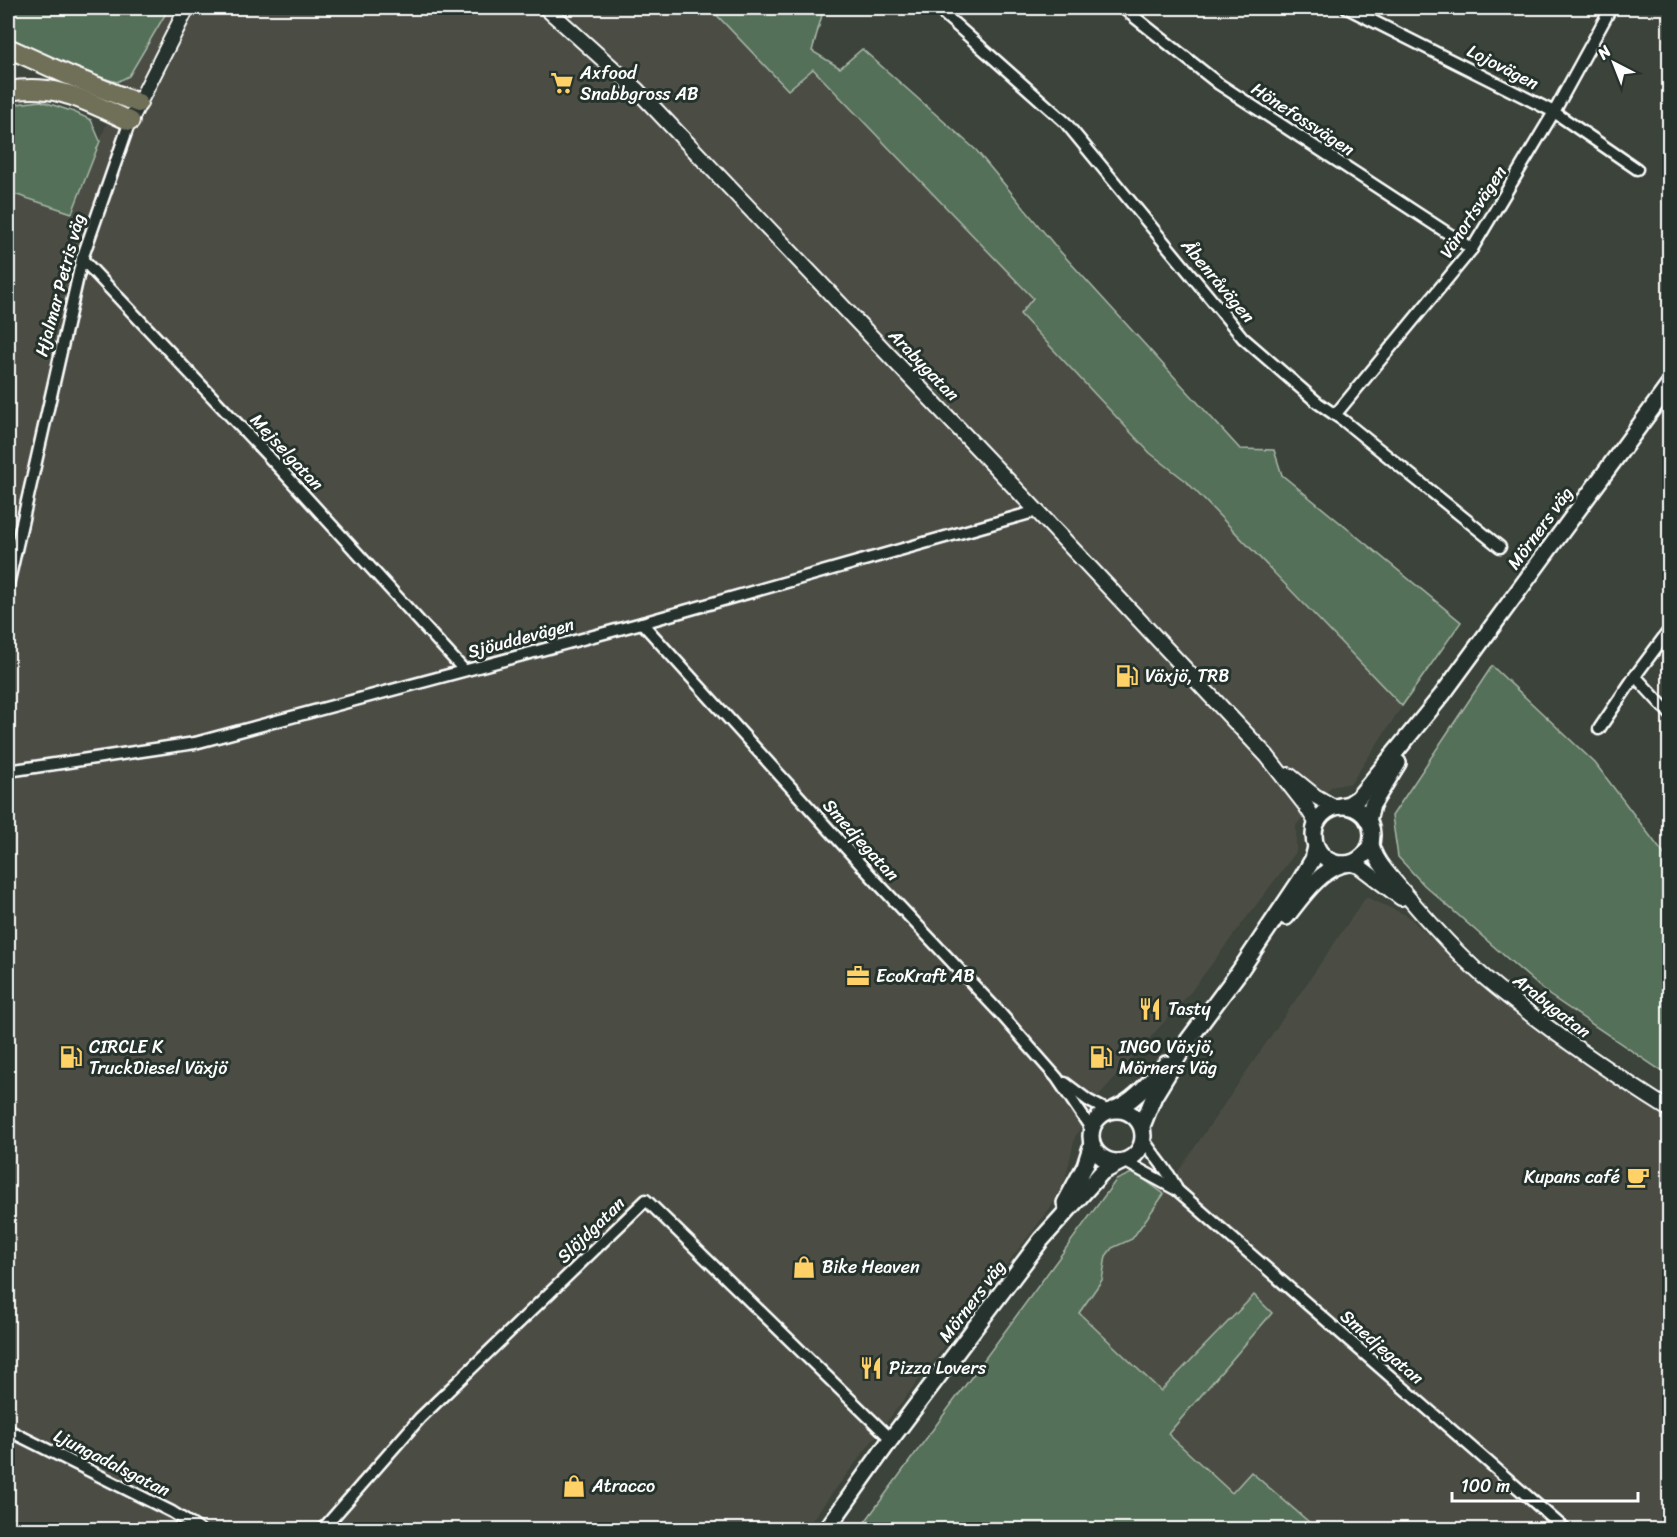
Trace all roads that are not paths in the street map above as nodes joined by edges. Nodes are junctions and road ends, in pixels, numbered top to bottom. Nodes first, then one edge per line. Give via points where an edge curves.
1 (187, 8) edge
2 (546, 8) edge
3 (937, 8) edge
4 (1123, 8) edge
5 (1347, 8) edge
6 (1611, 8) edge
7 (8, 48) edge
8 (8, 91) edge
9 (138, 103) junction
10 (1554, 112) junction
11 (130, 121) junction
12 (1637, 169) dead end
13 (1472, 249) junction
14 (82, 260) junction
15 (1670, 384) edge
16 (1335, 415) junction
17 (1037, 511) junction
18 (1500, 548) dead end
19 (8, 585) edge
20 (642, 623) junction
21 (1670, 629) edge
22 (464, 670) junction
23 (1635, 676) junction
24 (1442, 695) junction
25 (1670, 714) edge
26 (1599, 729) dead end
27 (1267, 756) junction
28 (8, 771) edge
29 (1337, 807) junction
30 (1368, 821) junction
31 (1316, 822) junction
32 (1371, 841) junction
33 (1316, 847) junction
34 (1346, 864) junction
35 (1424, 916) junction
36 (1239, 972) junction
37 (1187, 1042) junction
38 (1057, 1078) junction
39 (1111, 1110) junction
40 (1670, 1110) edge
41 (1143, 1133) junction
42 (1092, 1137) junction
43 (1123, 1161) junction
44 (1177, 1190) junction
45 (1041, 1240) junction
46 (8, 1430) edge
47 (891, 1439) junction
48 (200, 1530) edge
49 (322, 1530) edge
50 (826, 1530) edge
51 (1566, 1530) edge

1 - 9 street, Hjalmar Petris väg
2 - 17 street, Arabygatan via 637,90
3 - 16 street, Åbenråvägen via 1065,122 1243,338
4 - 13 street, Hönefossvägen via 1219,84
5 - 10 street, Lojovägen
6 - 10 street, Vänortsvägen
7 - 9 highway
8 - 11 highway via 57,90
9 - 11 street, Hjalmar Petris väg
10 - 12 street, Lojovägen
10 - 13 street, Vänortsvägen
11 - 14 street, Hjalmar Petris väg
13 - 16 street, Vänortsvägen
14 - 19 street, Hjalmar Petris väg
14 - 22 street, Mejselgatan
15 - 24 main road, Mörners väg
16 - 18 street, Åbenråvägen
17 - 20 street, Sjöuddevägen
17 - 27 street, Arabygatan
20 - 22 street, Sjöuddevägen
20 - 38 street, Smedjegatan
21 - 23 street
22 - 28 street, Sjöuddevägen via 195,743
23 - 25 street
23 - 26 street
24 - 29 main road, Mörners väg via 1364,792 1354,802
24 - 30 main road, Mörners väg via 1372,805
27 - 29 street, Arabygatan via 1315,796
27 - 31 street, Arabygatan
29 - 30 main road via 1351,807
29 - 31 main road
30 - 32 main road
31 - 33 main road
32 - 34 main road via 1362,856
32 - 35 street, Arabygatan via 1380,863
33 - 34 main road via 1332,862
33 - 36 main road via 1308,868
34 - 35 street, Arabygatan via 1367,871
34 - 36 main road via 1330,868 1322,875
35 - 40 street, Arabygatan via 1482,976 1590,1059
36 - 37 main road
37 - 39 main road via 1137,1095
37 - 41 main road via 1154,1096
38 - 39 street, Smedjegatan via 1089,1101
38 - 42 street, Smedjegatan
39 - 41 main road via 1132,1113
39 - 42 main road via 1097,1118
41 - 43 main road via 1137,1153
41 - 44 street, Smedjegatan
42 - 43 main road via 1101,1156
42 - 45 main road, Mörners väg via 1080,1176
43 - 44 street, Smedjegatan
43 - 45 main road, Mörners väg via 1102,1172
44 - 51 street, Smedjegatan
45 - 47 main road, Mörners väg
46 - 48 street, Ljungadalsgatan via 172,1512
47 - 49 street, Slöjdgatan via 646,1200 420,1418
47 - 50 main road, Mörners väg

